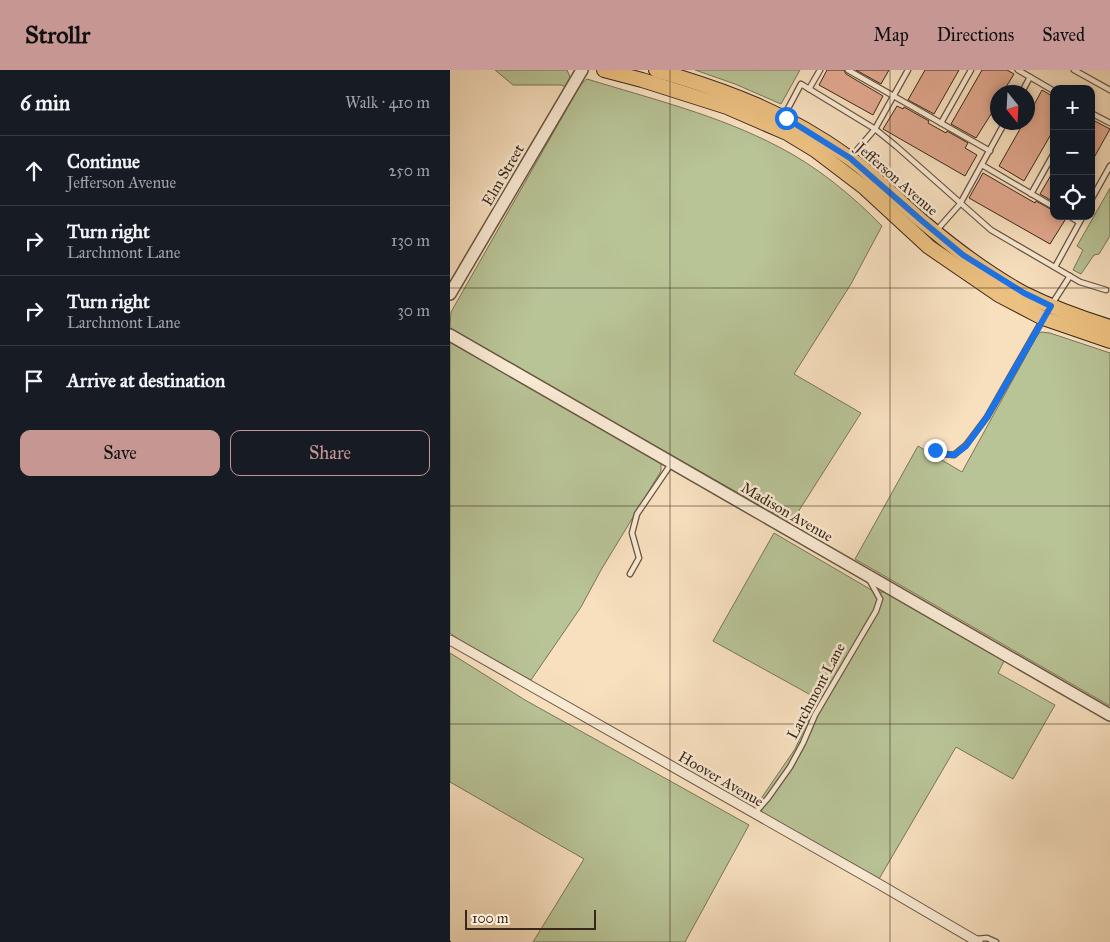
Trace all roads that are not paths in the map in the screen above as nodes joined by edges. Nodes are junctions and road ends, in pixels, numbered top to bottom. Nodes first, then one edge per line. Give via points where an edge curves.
1 (582, 70) edge
2 (604, 70) edge
3 (656, 70) edge
4 (820, 70) edge
5 (848, 70) edge
6 (908, 70) edge
7 (971, 70) edge
8 (1018, 70) edge
9 (1074, 70) edge
10 (1030, 77) junction
11 (1026, 85) edge
12 (809, 89) junction
13 (1050, 89) edge
14 (1110, 90) edge
15 (893, 96) junction
16 (1095, 115) edge
17 (783, 117) junction
18 (941, 123) junction
19 (1110, 123) edge
20 (875, 129) junction
21 (1002, 130) edge
22 (787, 134) junction
23 (990, 151) junction
24 (850, 158) junction
25 (1050, 160) edge
26 (982, 165) junction
27 (1110, 166) edge
28 (1095, 193) edge
29 (1031, 194) junction
30 (960, 204) junction
31 (1050, 206) edge
32 (1076, 220) edge
33 (1079, 222) joint
34 (935, 232) junction
35 (1055, 267) junction
36 (1070, 276) junction
37 (1106, 290) dead end
38 (450, 294) edge
39 (1051, 306) junction
40 (1043, 318) junction
41 (1110, 327) edge
42 (450, 335) edge
43 (1110, 341) edge
44 (935, 450) dead end
45 (672, 463) junction
46 (630, 574) dead end
47 (867, 575) junction
48 (450, 640) edge
49 (1110, 714) edge
50 (754, 814) junction
51 (975, 941) edge
52 (996, 942) edge

1 - 38 street, Elm Street
2 - 22 main road, Jefferson Avenue via 727,107
3 - 17 main road, Jefferson Avenue via 746,100
4 - 12 lane
5 - 15 lane
6 - 15 lane
7 - 18 lane
8 - 10 lane
9 - 14 lane
10 - 11 lane
10 - 13 lane
12 - 17 lane via 801,84
12 - 20 lane
15 - 18 lane
15 - 20 lane
16 - 19 lane
17 - 24 main road, Jefferson Avenue
18 - 23 lane
20 - 24 lane
20 - 30 lane
21 - 23 lane
22 - 24 main road via 809,140 845,161
22 - 40 main road, Jefferson Avenue via 815,150 865,188 929,247 999,295
23 - 26 lane
24 - 34 main road, Jefferson Avenue
25 - 29 lane
26 - 29 lane
26 - 30 lane
27 - 28 lane
29 - 31 lane
30 - 34 lane
30 - 35 lane via 991,230
32 - 33 lane
33 - 35 lane
34 - 39 main road, Jefferson Avenue via 963,255
35 - 36 lane
36 - 37 lane
36 - 39 lane
39 - 40 lane
39 - 41 main road, Jefferson Avenue
40 - 43 main road, Jefferson Avenue
40 - 44 lane via 987,417 966,446 954,455
42 - 45 street, Madison Avenue
45 - 46 lane via 637,514 632,534 639,558
45 - 47 street, Madison Avenue
47 - 49 street, Madison Avenue
47 - 50 lane, Larchmont Lane via 880,599 876,611 815,716 790,767
48 - 50 street, Hoover Avenue
50 - 51 street, Hoover Avenue
51 - 52 lane via 987,938

